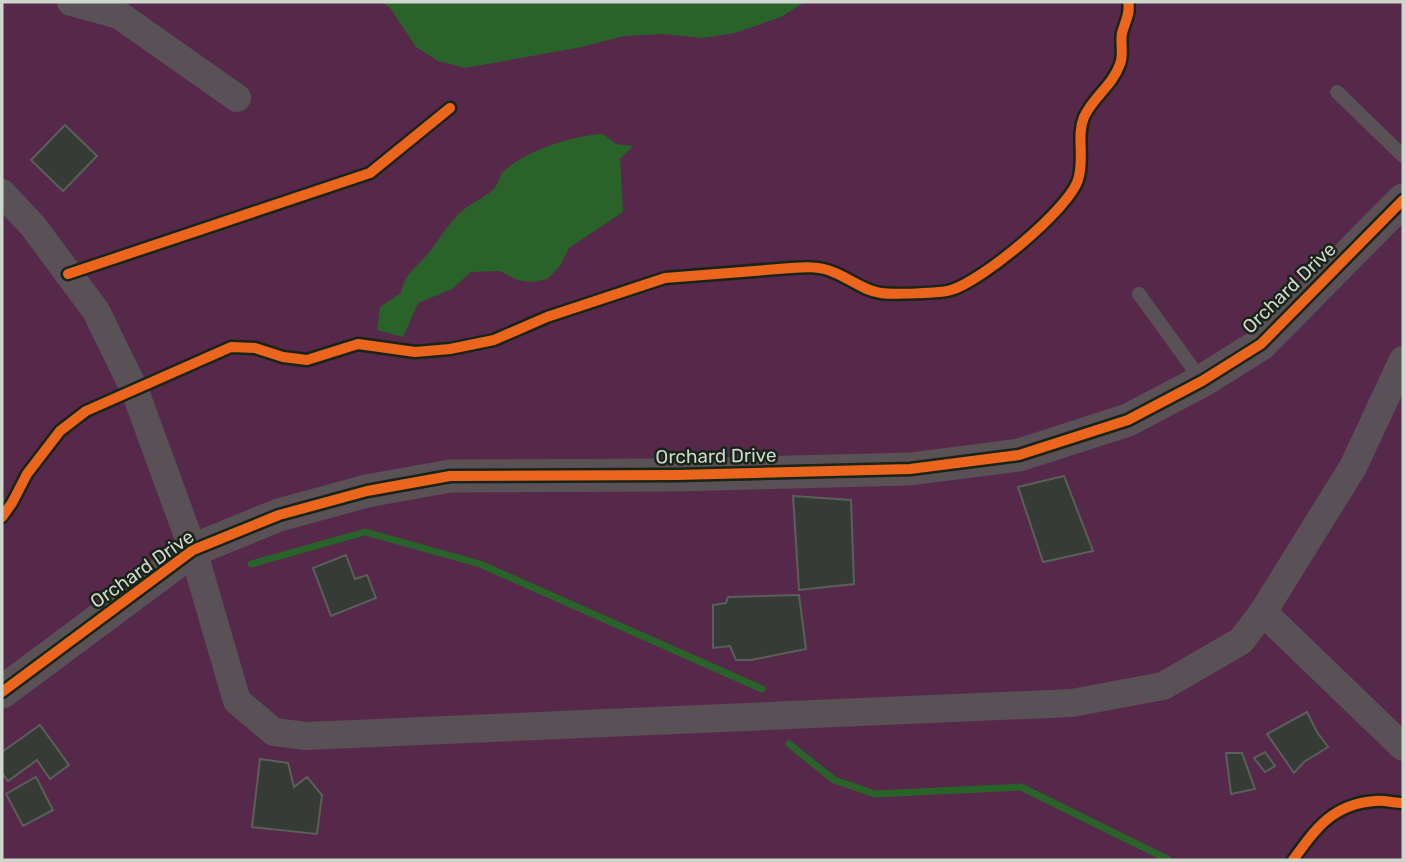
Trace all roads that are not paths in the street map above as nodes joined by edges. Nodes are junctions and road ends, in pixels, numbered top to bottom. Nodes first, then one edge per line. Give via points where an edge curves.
1 (71, 2) edge
2 (1337, 92) dead end
3 (237, 98) dead end
4 (1403, 156) edge
5 (2, 193) edge
6 (1401, 207) edge
7 (1139, 294) dead end
8 (1403, 360) edge
9 (1202, 381) junction
10 (193, 550) junction
11 (1263, 612) junction
12 (2, 692) edge
13 (1403, 747) edge

1 - 3 street via 119,15
2 - 4 lane
5 - 10 street via 33,226 96,311 135,391
6 - 9 street, Orchard Drive via 1261,344
7 - 9 lane
8 - 11 street via 1353,467
9 - 10 street, Orchard Drive via 1128,420 1019,455 910,469 450,476 367,491 279,515
10 - 11 street via 237,701 274,732 306,736 1072,703 1163,686 1241,641
10 - 12 street, Orchard Drive
11 - 13 street

